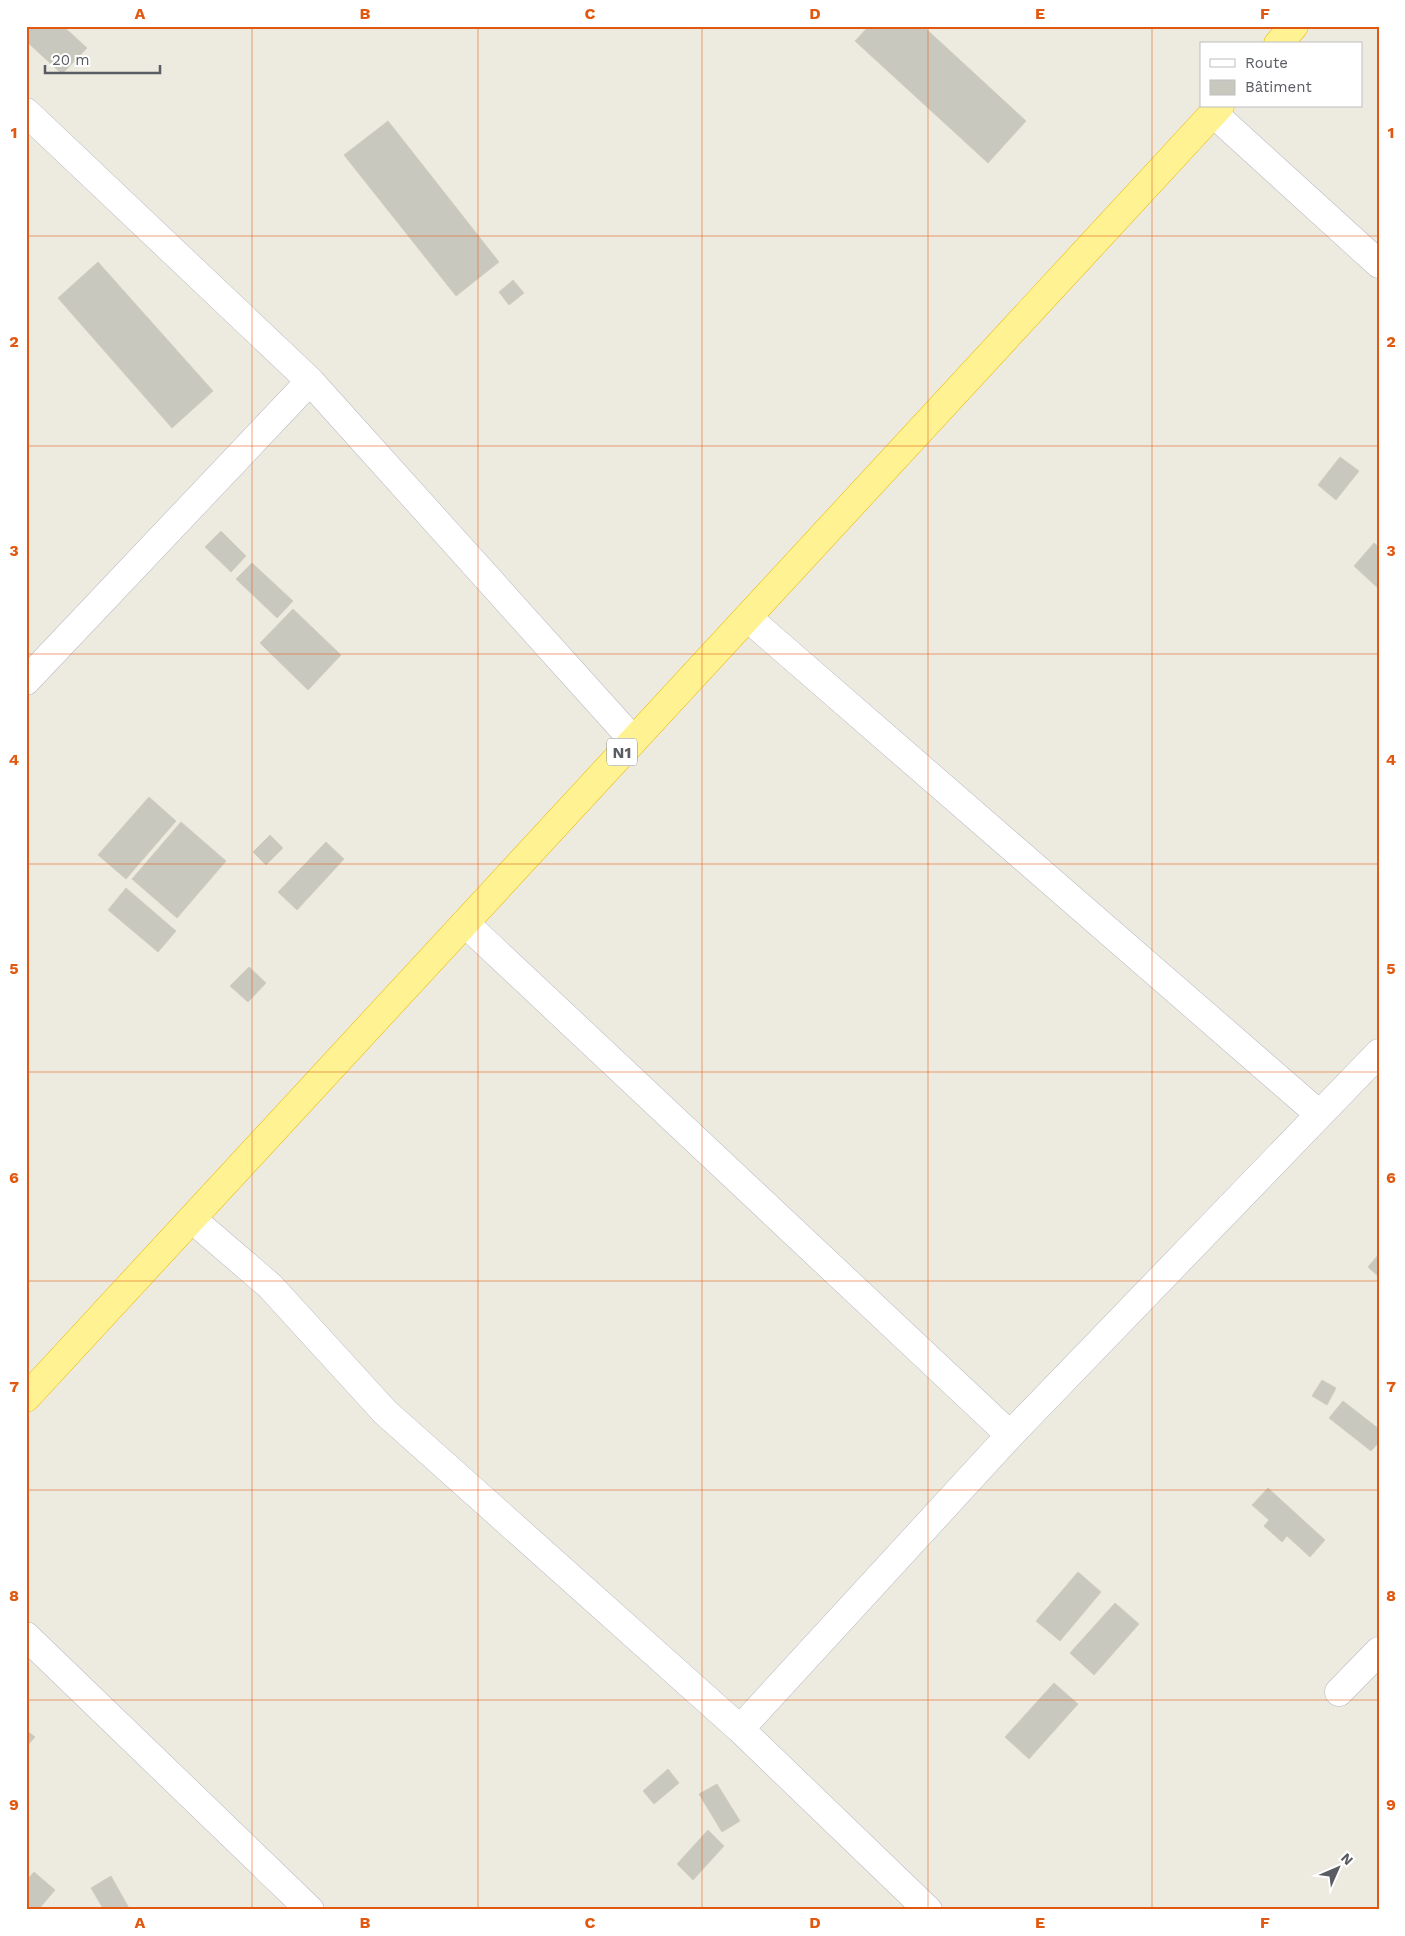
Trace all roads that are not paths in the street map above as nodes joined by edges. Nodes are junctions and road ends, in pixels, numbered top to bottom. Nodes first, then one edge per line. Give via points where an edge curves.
1 (1294, 26) edge
2 (1280, 42) edge
3 (1217, 110) edge
4 (26, 112) edge
5 (1379, 264) edge
6 (310, 381) junction
7 (748, 618) junction
8 (26, 681) edge
9 (633, 740) junction
10 (465, 924) junction
11 (1379, 1054) edge
12 (1320, 1114) junction
13 (192, 1220) junction
14 (26, 1398) edge
15 (1010, 1435) junction
16 (26, 1636) edge
17 (1379, 1651) edge
18 (1339, 1692) dead end
19 (740, 1729) junction
20 (310, 1910) edge
21 (928, 1910) edge

1 - 2 highway
3 - 5 street
3 - 7 highway, N1
4 - 6 street
6 - 8 street
6 - 9 street
7 - 9 highway, N1
7 - 12 street
9 - 10 highway, N1
10 - 13 highway, N1
10 - 15 street
11 - 12 street
12 - 15 street
13 - 14 highway, N1
13 - 19 street via 270,1286 385,1412
15 - 19 street
16 - 20 street
17 - 18 street
19 - 21 street

